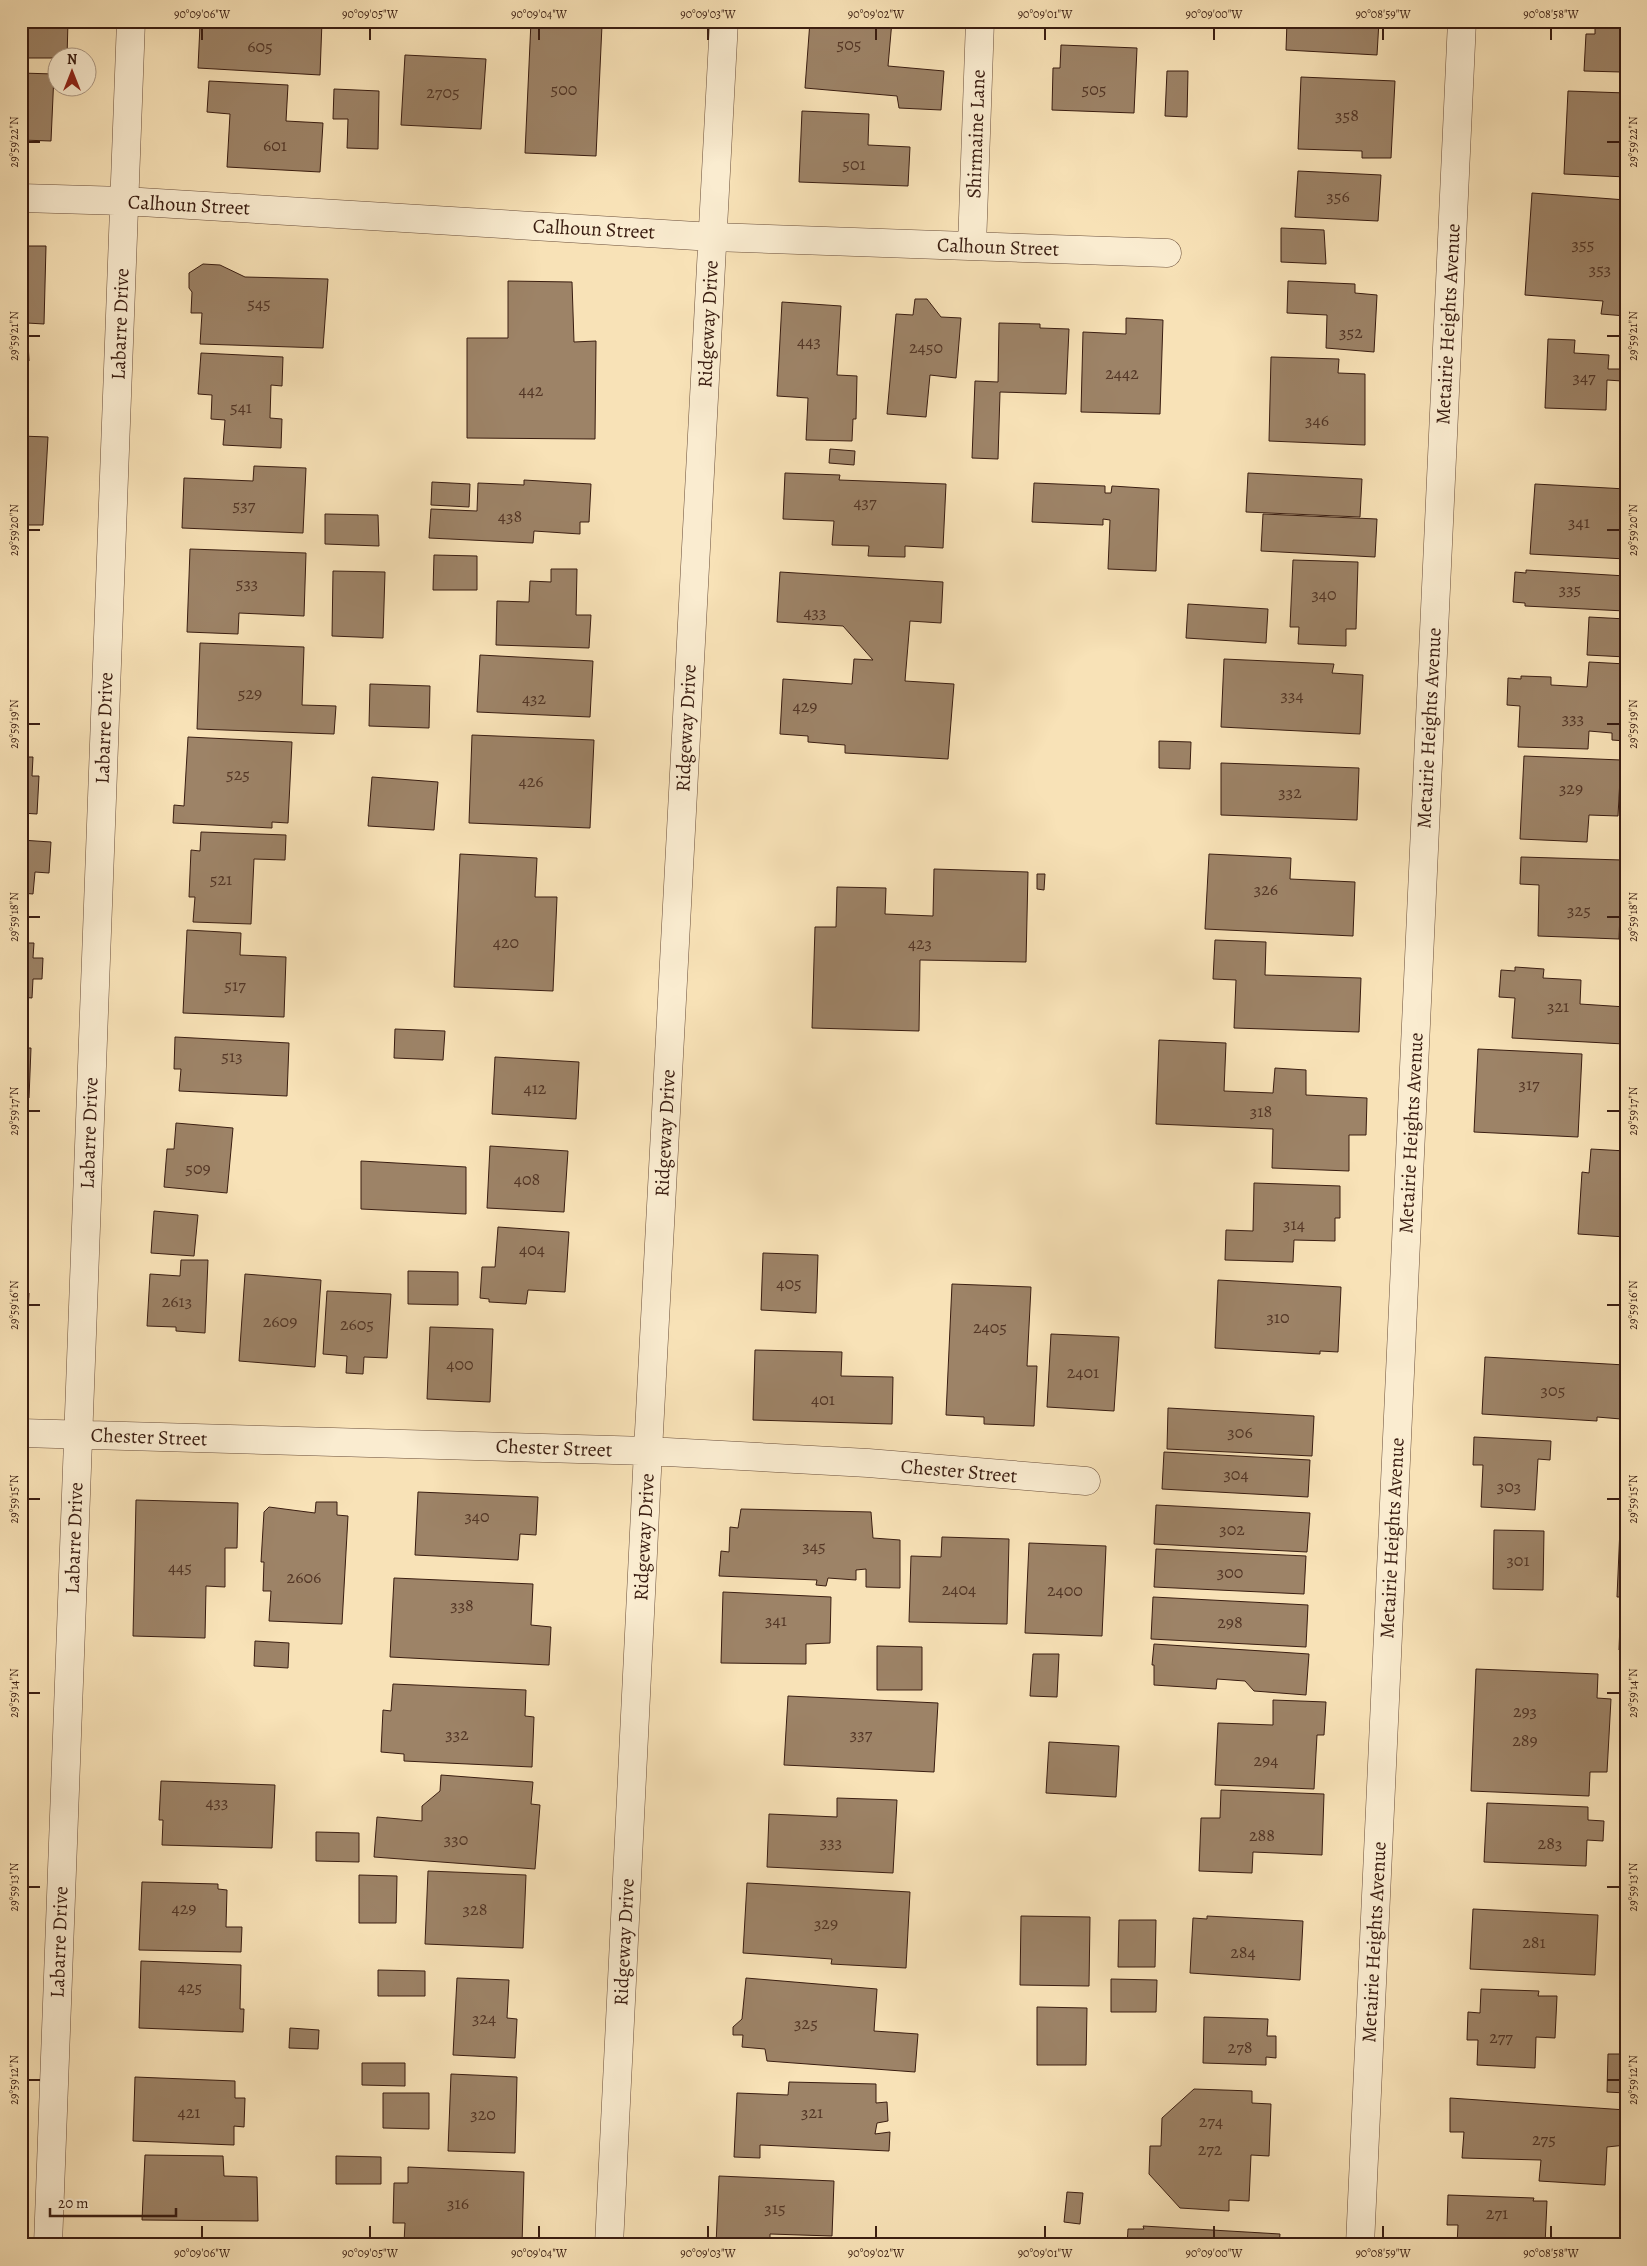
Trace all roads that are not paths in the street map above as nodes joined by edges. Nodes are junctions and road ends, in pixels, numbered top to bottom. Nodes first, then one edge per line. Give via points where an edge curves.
1 (131, 21) edge
2 (724, 21) edge
3 (980, 21) edge
4 (1462, 21) edge
5 (21, 198) edge
6 (124, 201) junction
7 (713, 237) junction
8 (972, 246) junction
9 (1166, 253) dead end
10 (21, 1433) edge
11 (78, 1435) junction
12 (648, 1451) junction
13 (1086, 1481) dead end
14 (48, 2245) edge
15 (609, 2245) edge
16 (1360, 2245) edge

1 - 6 street, Labarre Drive
2 - 7 street, Ridgeway Drive
3 - 8 street, Shirmaine Lane
4 - 16 street, Metairie Heights Avenue
5 - 6 street, Calhoun Street
6 - 7 street, Calhoun Street
6 - 11 street, Labarre Drive
7 - 8 street, Calhoun Street
7 - 12 street, Ridgeway Drive
8 - 9 street, Calhoun Street
10 - 11 street, Chester Street
11 - 12 street, Chester Street
11 - 14 street, Labarre Drive
12 - 13 street, Chester Street via 868,1463
12 - 15 street, Ridgeway Drive

